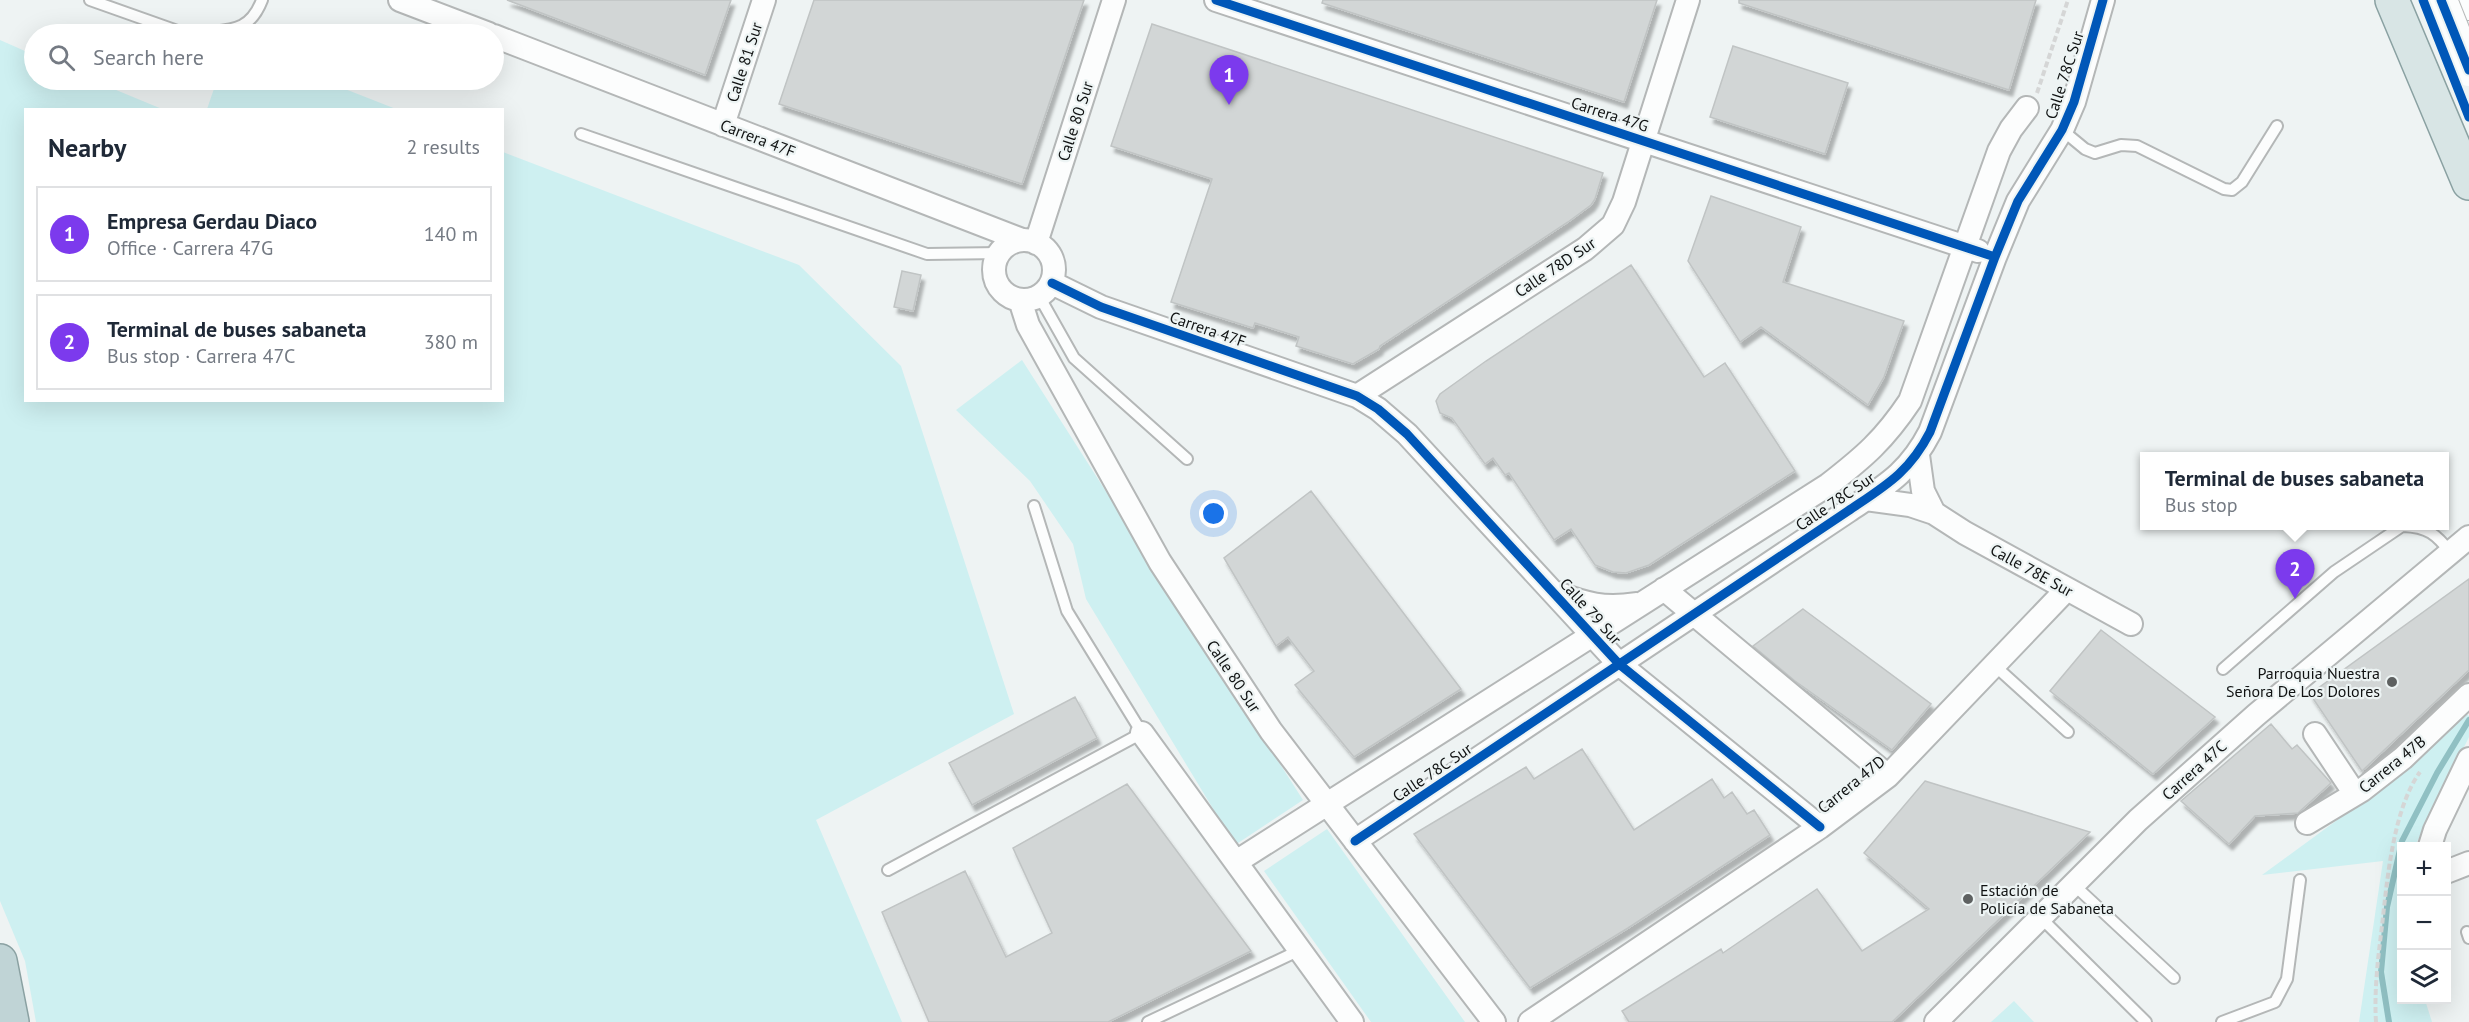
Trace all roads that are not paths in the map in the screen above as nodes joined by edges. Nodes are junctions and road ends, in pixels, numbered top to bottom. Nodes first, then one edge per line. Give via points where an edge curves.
1 (90, 0) edge
2 (262, 0) edge
3 (400, 0) edge
4 (764, 0) edge
5 (1114, 0) edge
6 (1216, 0) edge
7 (1688, 0) edge
8 (2103, 0) edge
9 (2391, 0) edge
10 (2442, 0) edge
11 (2467, 0) edge
12 (2469, 4) edge
13 (158, 24) edge
14 (247, 24) edge
15 (463, 24) edge
16 (504, 40) edge
17 (2416, 58) junction
18 (2469, 70) edge
19 (2027, 108) road end
20 (723, 125) junction
21 (2277, 126) dead end
22 (2062, 130) junction
23 (581, 134) dead end
24 (1644, 141) junction
25 (2469, 183) edge
26 (1029, 242) junction
27 (1965, 247) junction
28 (1000, 253) junction
29 (1995, 257) junction
30 (1037, 293) junction
31 (1357, 396) junction
32 (1918, 455) junction
33 (1187, 459) dead end
34 (1866, 499) junction
35 (1034, 506) dead end
36 (1934, 513) junction
37 (2396, 530) edge
38 (2427, 530) edge
39 (2469, 537) edge
40 (2451, 553) junction
41 (1664, 589) junction
42 (2067, 589) junction
43 (1552, 590) junction
44 (1643, 603) junction
45 (1694, 614) junction
46 (2131, 624) dead end
47 (1592, 635) junction
48 (1619, 664) junction
49 (1994, 665) junction
50 (2223, 669) dead end
51 (2469, 695) edge
52 (2068, 732) dead end
53 (1142, 733) junction
54 (2314, 734) dead end
55 (2469, 759) edge
56 (1888, 776) junction
57 (2355, 794) junction
58 (1327, 804) junction
59 (2307, 823) dead end
60 (1820, 827) junction
61 (1355, 841) junction
62 (2431, 842) edge
63 (1236, 862) junction
64 (2469, 863) edge
65 (888, 870) dead end
66 (2451, 870) edge
67 (2300, 880) dead end
68 (2073, 884) junction
69 (2040, 917) junction
70 (1300, 950) junction
71 (0, 961) edge
72 (2174, 978) dead end
73 (12, 1022) edge
74 (1148, 1022) edge
75 (1352, 1022) edge
76 (1494, 1022) edge
77 (1530, 1022) edge
78 (1936, 1022) edge
79 (2146, 1022) edge
80 (2222, 1022) edge

1 - 13 lane
2 - 14 lane
3 - 15 street
4 - 20 street, Calle 81 Sur
5 - 26 street, Calle 80 Sur
6 - 24 street, Carrera 47G
7 - 24 street, Calle 78D Sur
8 - 22 street, Calle 78C Sur via 2074,102
9 - 17 main road
10 - 17 main road via 2421,21
10 - 18 street, bridge
11 - 12 street
16 - 20 street, Carrera 47F
17 - 25 main road
19 - 27 street, Calle 78C Sur via 1999,151
20 - 26 street, Carrera 47F
21 - 22 lane via 2242,182 2232,190 2137,146 2121,145 2095,153
22 - 29 street, Calle 78C Sur via 2018,201
23 - 28 lane via 927,254
24 - 27 street, Carrera 47G
24 - 31 street, Calle 78D Sur via 1624,202 1613,225 1600,237
26 - 28 street via 1012,243
26 - 30 street via 1044,248 1054,264
27 - 29 street, Carrera 47G
27 - 41 street, Calle 78C Sur via 1910,401 1891,430 1828,485
28 - 30 street via 995,264 1003,291
29 - 32 street, Calle 78C Sur
30 - 31 street, Carrera 47F via 1084,301
30 - 33 lane via 1074,358
30 - 58 street, Calle 80 Sur via 1028,325 1160,562 1271,731
31 - 43 street, Calle 79 Sur via 1407,434
32 - 34 street, Calle 78C Sur via 1895,479
32 - 36 street via 1923,491
34 - 36 street, Calle 78E Sur
34 - 45 street, Calle 78C Sur
35 - 53 lane via 1066,611
36 - 42 street, Calle 78E Sur
37 - 50 lane via 2334,572
38 - 40 lane via 2438,536
39 - 40 street, Carrera 47C
40 - 68 street, Carrera 47C via 2256,715 2138,819
41 - 44 street, Calle 78C Sur
41 - 45 street
42 - 46 street, Calle 78E Sur
42 - 49 street, Carrera 47D
43 - 44 street via 1586,604 1613,608
43 - 47 street, Calle 79 Sur
44 - 47 street, Calle 78C Sur
45 - 48 street, Calle 78C Sur
45 - 56 street
47 - 48 street, Calle 79 Sur
47 - 58 street, Calle 78C Sur
48 - 60 street, Calle 79 Sur
48 - 61 street, Calle 78C Sur
49 - 52 lane
49 - 56 street, Carrera 47D
51 - 57 street, Carrera 47B via 2403,758
53 - 63 street
53 - 65 lane
54 - 57 street
55 - 62 street
56 - 60 street, Carrera 47D
57 - 59 street, Carrera 47B
58 - 61 street, Calle 80 Sur
58 - 63 street, Calle 78C Sur
60 - 77 street, Carrera 47D
61 - 76 street, Calle 80 Sur
63 - 70 street
64 - 66 street
67 - 80 lane via 2287,980 2275,1002
68 - 69 street, Carrera 47C
68 - 72 lane
69 - 78 street, Carrera 47C
69 - 79 lane
70 - 74 lane
70 - 75 street
71 - 73 highway

